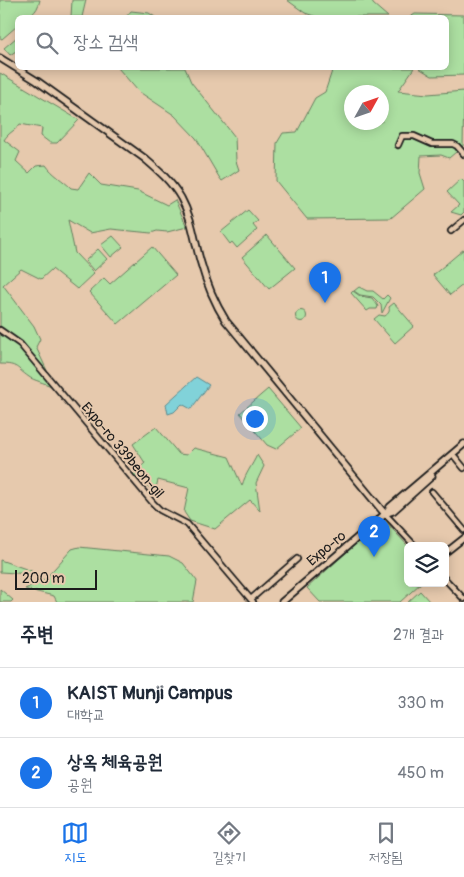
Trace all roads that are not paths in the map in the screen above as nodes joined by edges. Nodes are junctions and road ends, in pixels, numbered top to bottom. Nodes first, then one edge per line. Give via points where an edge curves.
1 (1, 59) edge
2 (15, 68) edge
3 (19, 70) edge
4 (398, 145) dead end
5 (464, 154) edge
6 (464, 220) edge
7 (451, 231) dead end
8 (0, 330) edge
9 (464, 444) edge
10 (464, 449) edge
11 (455, 457) junction
12 (464, 468) edge
13 (432, 492) dead end
14 (386, 514) junction
15 (464, 530) edge
16 (464, 538) edge
17 (411, 542) edge
18 (449, 550) edge
19 (297, 559) dead end
20 (449, 583) edge
21 (464, 599) edge
22 (252, 600) edge
23 (282, 602) edge

1 - 2 main road
3 - 14 main road via 144,158 171,184 190,216 206,280 226,321
4 - 5 street via 402,136 410,135 432,144 453,144
6 - 7 street
8 - 22 street, Expo-ro 339beon-gil via 20,344 153,503 187,524
9 - 14 main road, Expo-ro via 390,507
10 - 11 main road, Expo-ro
11 - 12 street
11 - 14 main road, Expo-ro
13 - 15 street
14 - 17 street
14 - 23 main road, Expo-ro
16 - 18 street
19 - 22 street
20 - 21 street

